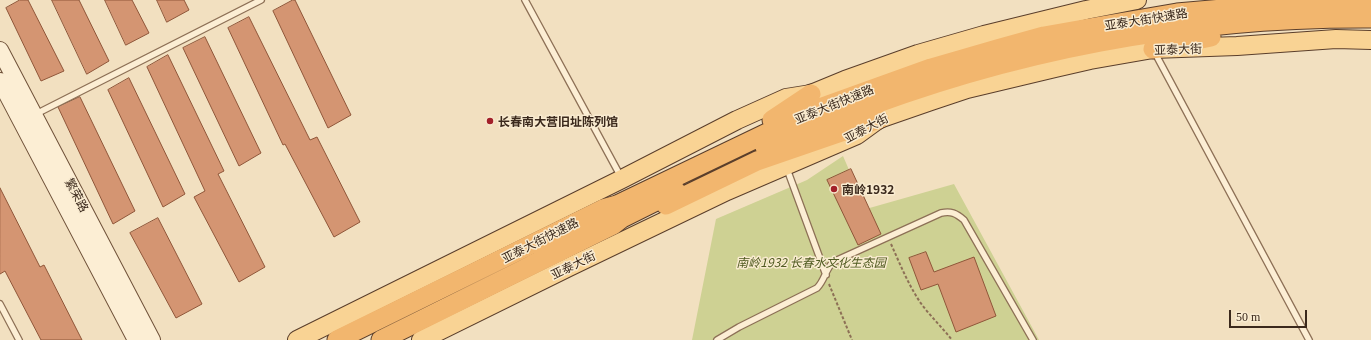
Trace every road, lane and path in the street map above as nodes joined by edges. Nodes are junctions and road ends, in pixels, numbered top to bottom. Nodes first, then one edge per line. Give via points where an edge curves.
1 (261, 0) edge
2 (524, 0) edge
3 (1137, 0) edge
4 (1371, 4) edge
5 (1371, 18) edge
6 (1371, 26) edge
7 (1371, 40) edge
8 (1153, 49) junction
9 (0, 50) edge
10 (0, 81) edge
11 (810, 94) junction
12 (28, 118) junction
13 (878, 119) junction
14 (786, 166) junction
15 (622, 179) junction
16 (603, 209) junction
17 (613, 226) junction
18 (888, 237) junction
19 (826, 275) junction
20 (0, 304) edge
21 (420, 331) edge
22 (19, 340) edge
23 (136, 340) edge
24 (152, 340) edge
25 (297, 340) edge
26 (337, 340) edge
27 (381, 340) edge
28 (718, 340) edge
29 (852, 340) edge
30 (952, 340) edge
31 (1033, 340) edge
32 (1309, 340) edge

1 - 12 lane
2 - 15 lane
3 - 11 main road via 984,34 918,54
4 - 16 highway, 亚泰大街快速路 via 1290,3 1177,13 1044,36 931,68 817,109 617,205
5 - 17 highway, 亚泰大街快速路 via 1241,22 1202,26 1091,43 990,67 885,100 767,146 622,218
6 - 8 highway via 1241,32
7 - 8 main road, 亚泰大街 via 1336,39
8 - 13 main road, 亚泰大街 via 1076,63 967,89
8 - 32 lane
9 - 12 main road, 繁荣路
10 - 12 main road, 繁荣路
11 - 15 main road via 786,98 737,120
11 - 16 highway via 770,121 613,197
12 - 23 main road, 繁荣路
12 - 24 main road, 繁荣路
13 - 14 main road, 亚泰大街 via 857,135
13 - 17 highway via 757,160 626,225
14 - 19 lane
14 - 21 main road, 亚泰大街
15 - 25 main road
16 - 26 highway, 亚泰大街快速路
17 - 21 highway, 亚泰大街快速路
18 - 19 lane via 832,262
18 - 30 path via 920,301
18 - 31 lane via 941,213 949,211 957,214 964,220
19 - 28 lane via 817,288
19 - 29 path
20 - 22 lane
21 - 27 highway, 亚泰大街快速路

